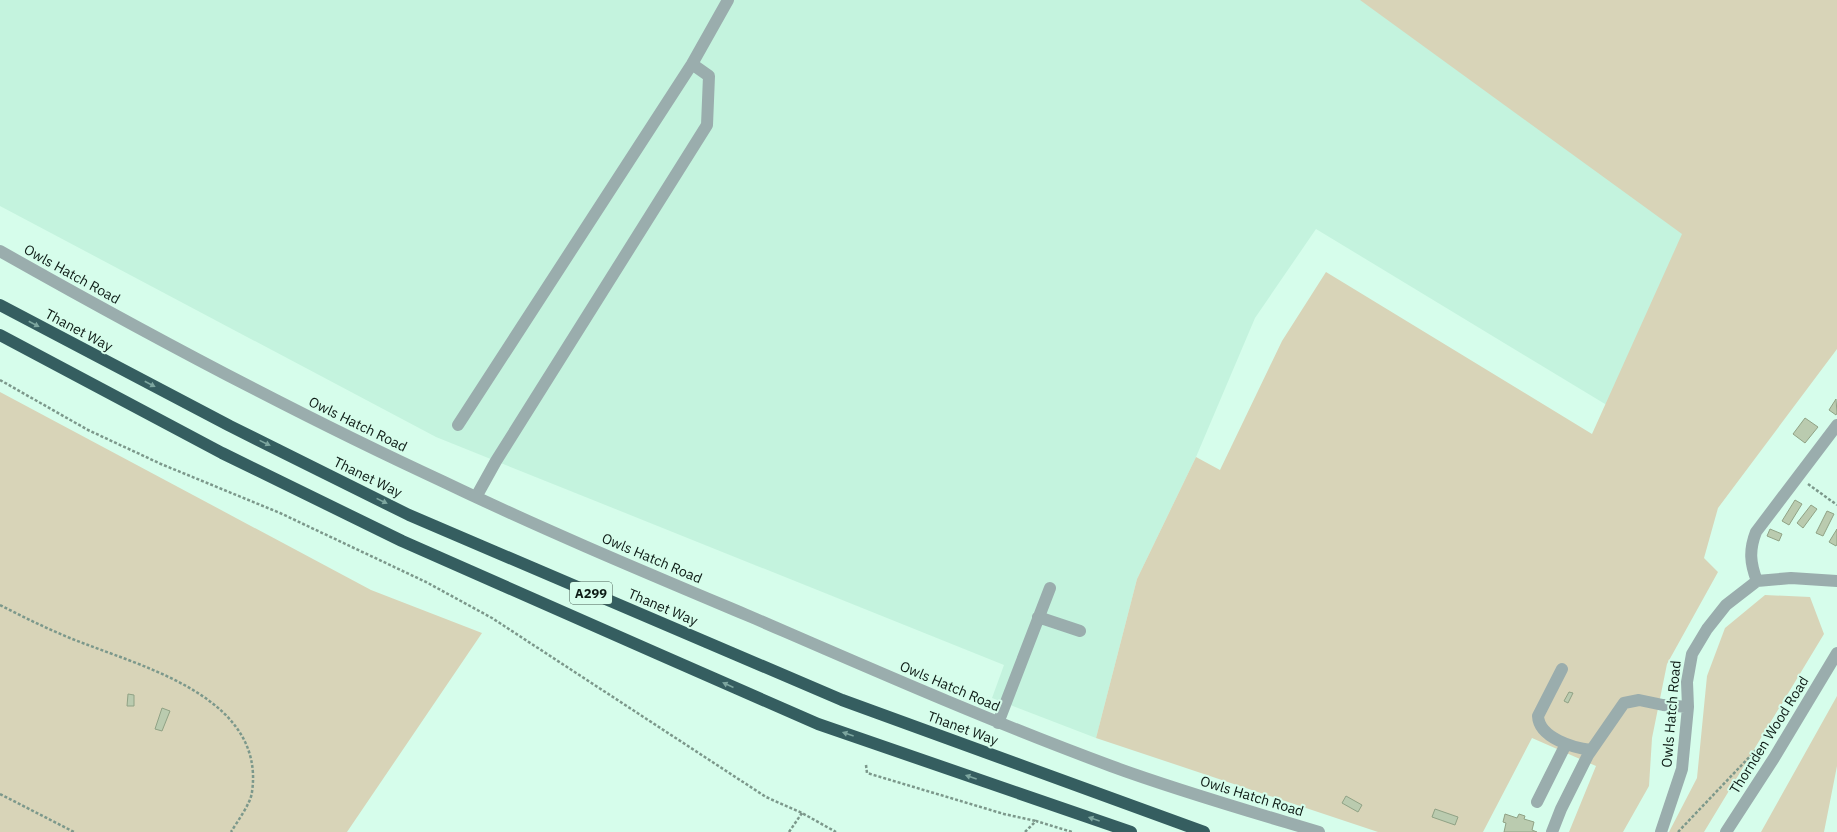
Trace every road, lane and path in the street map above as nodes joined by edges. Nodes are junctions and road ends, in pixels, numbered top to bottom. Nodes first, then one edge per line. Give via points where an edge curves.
1 (728, 0) edge
2 (692, 64) junction
3 (0, 251) edge
4 (0, 305) edge
5 (0, 335) edge
6 (0, 380) edge
7 (458, 425) dead end
8 (1837, 425) edge
9 (1798, 477) junction
10 (476, 498) junction
11 (1837, 505) edge
12 (1757, 581) junction
13 (1837, 581) edge
14 (1050, 588) dead end
15 (0, 605) edge
16 (1038, 617) junction
17 (1080, 631) dead end
18 (1837, 653) edge
19 (1562, 669) dead end
20 (1688, 707) junction
21 (998, 723) junction
22 (1566, 744) junction
23 (1591, 750) junction
24 (1774, 758) junction
25 (866, 765) dead end
26 (0, 794) edge
27 (1537, 802) dead end
28 (802, 814) junction
29 (1036, 821) junction
30 (74, 832) edge
31 (231, 832) edge
32 (789, 832) edge
33 (836, 832) edge
34 (1025, 832) edge
35 (1072, 832) edge
36 (1130, 832) edge
37 (1204, 832) edge
38 (1318, 832) edge
39 (1552, 832) edge
40 (1661, 832) edge
41 (1678, 832) edge
42 (1726, 832) edge

1 - 2 street
2 - 7 street
2 - 10 street via 709,76 707,125 496,461
3 - 10 street, Owls Hatch Road via 78,296 263,395
4 -> 37 highway, Thanet Way / A299 via 230,426 409,515 842,700
36 -> 5 highway, A299 via 818,724 677,662 402,541 222,453
6 - 28 path via 88,430 161,464 280,513 426,582 479,611 766,797
8 - 9 street
9 - 11 path
9 - 12 street via 1756,532 1750,557
10 - 21 street, Owls Hatch Road
12 - 13 street via 1791,578
12 - 20 street, Owls Hatch Road via 1726,605 1692,654 1687,682
14 - 16 street
15 - 31 path via 80,642 145,665 194,690 218,706 248,745 253,775 252,794
16 - 17 street
16 - 21 street
18 - 24 street, Thornden Wood Road
19 - 22 street via 1538,716 1538,723
20 - 23 street via 1640,700 1624,703
20 - 40 street, Owls Hatch Road via 1682,769
21 - 38 street, Owls Hatch Road via 1115,767 1230,806
22 - 23 street via 1578,749
22 - 27 street
23 - 39 street
24 - 41 path via 1756,750
24 - 42 street, Thornden Wood Road
25 - 29 path via 867,773 1004,814
26 - 30 path
28 - 32 path
28 - 33 path
29 - 34 path
29 - 35 path

